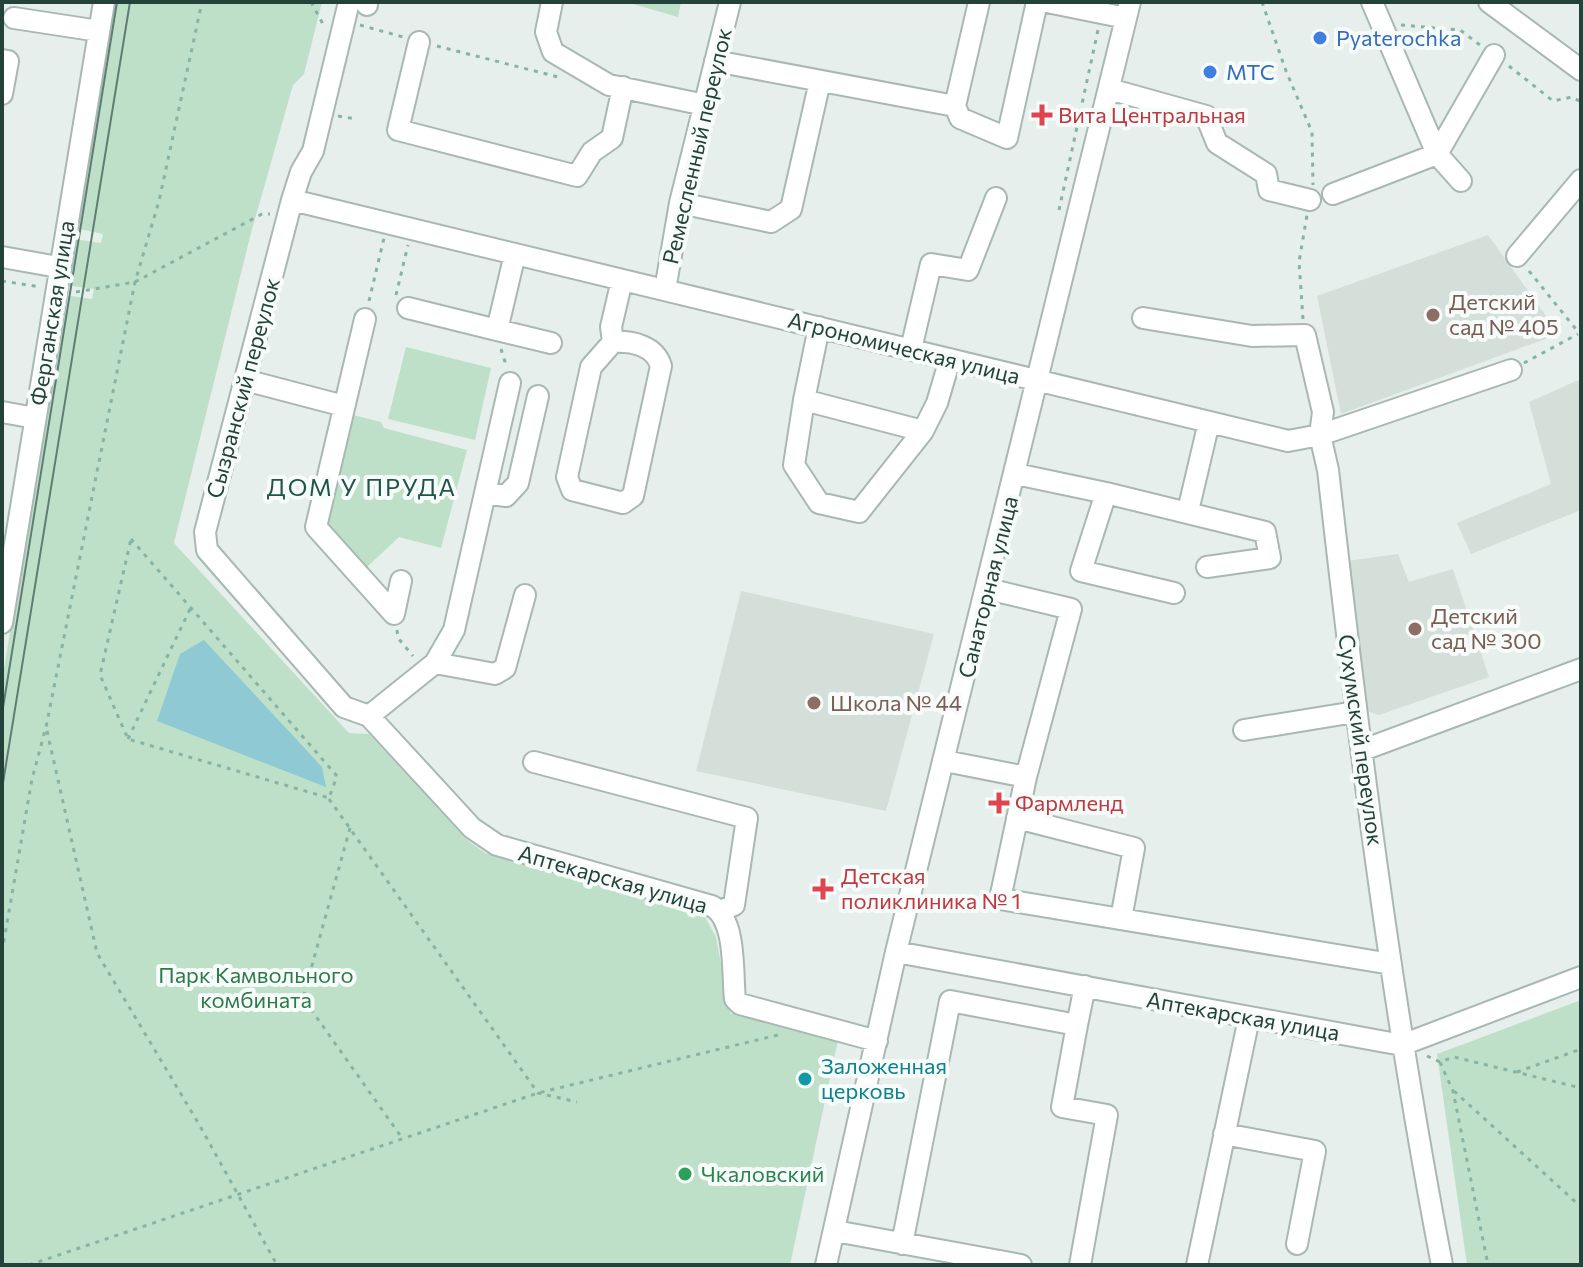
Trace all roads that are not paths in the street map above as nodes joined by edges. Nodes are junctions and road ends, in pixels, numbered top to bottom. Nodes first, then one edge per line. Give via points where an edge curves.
1 (104, 2) edge
2 (552, 2) edge
3 (730, 2) edge
4 (979, 2) edge
5 (1037, 2) edge
6 (1047, 2) edge
7 (1372, 2) edge
8 (1489, 2) edge
9 (357, 7) edge
10 (1128, 10) edge
11 (14, 18) dead end
12 (99, 31) junction
13 (419, 42) road end
14 (1494, 55) dead end
15 (2, 60) edge
16 (715, 61) junction
17 (1581, 70) edge
18 (820, 81) junction
19 (623, 87) junction
20 (1109, 89) junction
21 (2, 94) edge
22 (705, 105) junction
23 (955, 106) junction
24 (1437, 154) junction
25 (1581, 180) edge
26 (1461, 181) dead end
27 (1333, 194) dead end
28 (996, 198) dead end
29 (1310, 200) road end
30 (680, 203) junction
31 (291, 207) junction
32 (515, 254) junction
33 (1517, 256) road end
34 (2, 257) edge
35 (58, 267) junction
36 (622, 280) junction
37 (665, 290) junction
38 (408, 308) road end
39 (1143, 318) dead end
40 (365, 319) road end
41 (819, 327) junction
42 (497, 330) junction
43 (613, 342) junction
44 (551, 343) dead end
45 (911, 349) junction
46 (950, 359) junction
47 (1511, 370) road end
48 (1036, 379) junction
49 (245, 380) junction
50 (510, 383) road end
51 (538, 396) dead end
52 (804, 400) junction
53 (344, 406) junction
54 (2, 412) edge
55 (35, 418) junction
56 (1209, 422) junction
57 (923, 431) junction
58 (1320, 435) junction
59 (1016, 474) junction
60 (485, 493) junction
61 (1106, 493) junction
62 (1188, 511) junction
63 (1207, 567) dead end
64 (401, 581) dead end
65 (6, 582) edge
66 (988, 589) junction
67 (1174, 593) dead end
68 (525, 595) dead end
69 (2, 623) edge
70 (430, 667) junction
71 (1581, 669) edge
72 (1355, 712) junction
73 (369, 716) junction
74 (1244, 730) dead end
75 (1363, 750) junction
76 (945, 761) junction
77 (534, 762) dead end
78 (1026, 777) junction
79 (1017, 818) junction
80 (721, 911) junction
81 (1121, 919) junction
82 (896, 952) junction
83 (1391, 964) junction
84 (1581, 977) edge
85 (1085, 986) junction
86 (1249, 1018) junction
87 (1077, 1025) junction
88 (877, 1041) junction
89 (1402, 1045) junction
90 (1224, 1134) junction
91 (835, 1231) junction
92 (902, 1244) junction
93 (1297, 1244) dead end
94 (826, 1265) edge
95 (1021, 1265) edge
96 (1080, 1265) edge
97 (1197, 1265) edge
98 (1442, 1265) edge

1 - 12 street, Ферганская улица
2 - 19 street via 546,32 553,52 609,85
3 - 16 street, Ремесленный переулок
4 - 23 street
5 - 23 street via 1007,138 960,118
6 - 10 street via 1102,13
7 - 24 street
8 - 17 street
9 - 31 street, Сызранский переулок
10 - 20 street, Санаторная улица
11 - 12 street
12 - 35 street, Ферганская улица
13 - 19 street via 398,130 577,176 592,152 612,138
14 - 24 street
15 - 21 street via 8,61
16 - 18 street
16 - 22 street, Ремесленный переулок
18 - 23 street
18 - 30 street via 791,209 771,222
19 - 22 street
20 - 29 street via 1206,116 1217,143 1266,174 1269,190
20 - 48 street, Санаторная улица
22 - 30 street, Ремесленный переулок
24 - 26 street
24 - 27 street
25 - 33 street
28 - 45 street via 968,270 931,264
30 - 37 street, Ремесленный переулок
31 - 32 street, Агрономическая улица
31 - 49 street, Сызранский переулок
32 - 36 street, Агрономическая улица
32 - 42 street
34 - 35 street
35 - 55 street, Ферганская улица
36 - 37 street, Агрономическая улица
36 - 43 street via 611,327
37 - 41 street, Агрономическая улица
38 - 42 street
39 - 58 street, Сухумский переулок via 1252,336 1305,335 1323,412
40 - 53 street
41 - 45 street, Агрономическая улица
41 - 52 street
42 - 44 street
43 - 43 street via 591,367 567,477 572,490 623,503 633,496 661,366 650,348
45 - 46 street, Агрономическая улица
46 - 48 street, Агрономическая улица
46 - 57 street
47 - 58 street, Агрономическая улица
48 - 56 street, Агрономическая улица
48 - 59 street, Санаторная улица
49 - 53 street
49 - 73 street, Сызранский переулок via 205,532 207,550 344,707
50 - 60 street
51 - 60 street via 518,483 506,496
52 - 57 street
52 - 57 street via 794,465 819,503 859,512
53 - 64 street via 316,527 394,614
54 - 55 street
55 - 65 street, Ферганская улица
56 - 58 street, Агрономическая улица via 1288,441
56 - 62 street
58 - 72 street, Сухумский переулок
59 - 61 street
59 - 66 street, Санаторная улица
60 - 70 street via 454,630
61 - 62 street
61 - 67 street via 1081,571
62 - 63 street via 1265,532 1270,558
65 - 69 street, Ферганская улица
66 - 76 street, Санаторная улица
66 - 78 street via 1071,609
68 - 70 street via 505,668 495,674
70 - 73 street
71 - 75 street
72 - 74 street
72 - 75 street, Сухумский переулок
73 - 80 street, Аптекарская улица via 472,828 497,845
75 - 83 street, Сухумский переулок
76 - 78 street
76 - 82 street, Санаторная улица
77 - 80 street via 747,818 734,905
78 - 79 street
79 - 81 street via 1134,848
79 - 81 street via 1000,899
80 - 88 street, Аптекарская улица via 740,1004
81 - 83 street
82 - 85 street, Аптекарская улица
82 - 88 street, Санаторная улица
83 - 89 street, Сухумский переулок
84 - 89 street
85 - 86 street, Аптекарская улица
85 - 87 street
86 - 89 street, Аптекарская улица
86 - 90 street
87 - 92 street via 950,1001
87 - 96 street via 1062,1107 1107,1115
88 - 91 street, Санаторная улица
89 - 98 street, Сухумский переулок
90 - 93 street via 1315,1151
90 - 97 street
91 - 92 street
91 - 94 street, Санаторная улица
92 - 95 street

